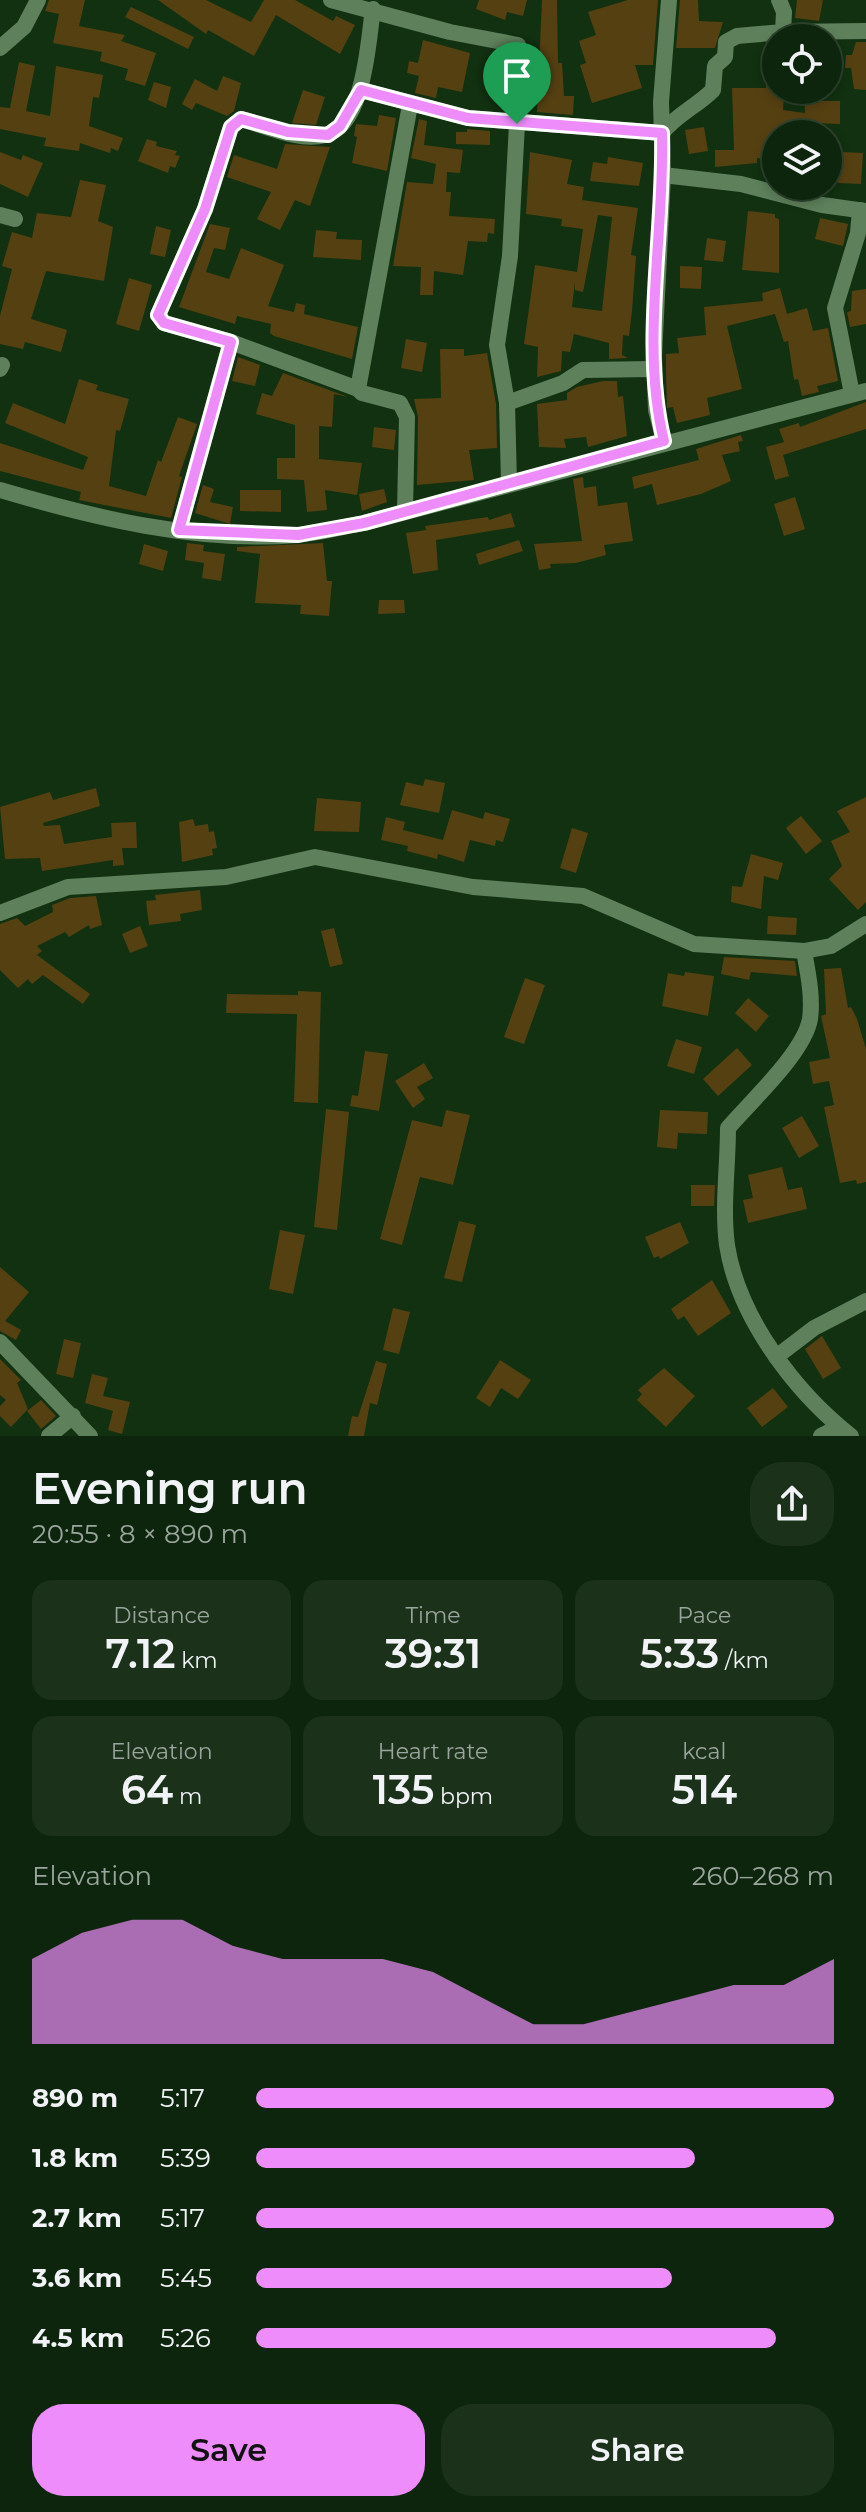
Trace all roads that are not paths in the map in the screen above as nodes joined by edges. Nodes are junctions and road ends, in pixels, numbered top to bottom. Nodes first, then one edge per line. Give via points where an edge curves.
1 (38, 0) edge
2 (331, 0) edge
3 (669, 0) edge
4 (779, 0) edge
5 (373, 9) junction
6 (783, 24) edge
7 (842, 31) edge
8 (866, 31) edge
9 (762, 34) edge
10 (518, 45) dead end
11 (0, 48) edge
12 (361, 90) junction
13 (410, 105) junction
14 (517, 124) junction
15 (662, 133) junction
16 (663, 175) junction
17 (863, 210) edge
18 (231, 342) junction
19 (654, 369) junction
20 (358, 389) junction
21 (859, 392) edge
22 (507, 403) junction
23 (664, 441) junction
24 (509, 483) junction
25 (0, 490) edge
26 (405, 511) junction
27 (179, 530) junction
28 (0, 913) edge
29 (866, 924) edge
30 (804, 951) junction
31 (866, 1301) edge
32 (0, 1342) edge
33 (776, 1357) junction
34 (73, 1416) junction
35 (845, 1431) edge
36 (49, 1436) edge
37 (90, 1436) edge
38 (821, 1436) edge

1 - 11 street via 24,27
2 - 5 street
3 - 15 street
4 - 6 street
5 - 10 street
5 - 12 street
7 - 8 street
9 - 15 street via 726,42 725,57 715,66 713,90 677,114
12 - 13 street
12 - 18 street via 340,126 328,135 288,132 241,119 231,127 205,209 158,315 164,323
13 - 14 street
13 - 20 street
14 - 15 street
14 - 22 street via 510,256 497,345
15 - 16 street
16 - 17 street via 741,184
16 - 19 street
17 - 21 street via 835,308
18 - 20 street
18 - 27 street
19 - 22 street via 583,370
19 - 23 street
20 - 26 street via 405,408
21 - 23 street
22 - 24 street
23 - 24 street
24 - 26 street
25 - 27 street via 69,510
26 - 27 street via 298,535
28 - 30 street via 68,887 226,877 315,857 473,887 583,896 694,944
29 - 30 street via 831,946
30 - 33 street via 810,1019 803,1040 728,1128 727,1245 753,1322
31 - 33 street via 814,1328
32 - 34 street
33 - 35 street
34 - 36 street
34 - 37 street
35 - 38 street

